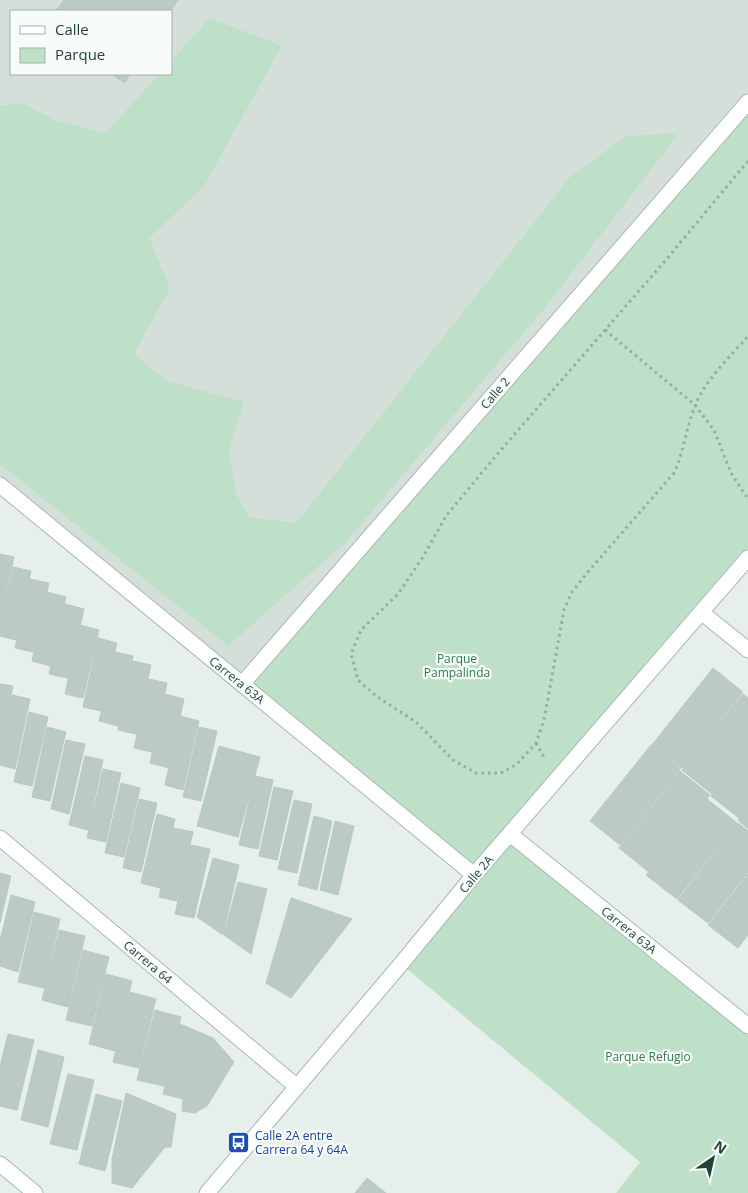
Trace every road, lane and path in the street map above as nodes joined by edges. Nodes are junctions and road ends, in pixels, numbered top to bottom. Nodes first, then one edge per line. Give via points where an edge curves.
1 (748, 102) edge
2 (748, 161) edge
3 (605, 330) junction
4 (748, 336) edge
5 (695, 405) junction
6 (0, 485) edge
7 (748, 499) edge
8 (748, 558) edge
9 (701, 612) junction
10 (748, 650) edge
11 (242, 684) junction
12 (510, 834) junction
13 (0, 838) edge
14 (474, 875) junction
15 (748, 1026) edge
16 (296, 1086) junction
17 (0, 1164) edge
18 (34, 1193) edge
19 (207, 1193) edge

1 - 11 street, Calle 2
2 - 3 path
3 - 5 path
3 - 5 path via 446,516 398,594 361,630 351,654 358,680 416,722 453,760 476,773 500,773 517,764 536,743 544,720 564,610 572,592 674,473
4 - 5 path via 716,372
5 - 7 path via 714,430 731,473
6 - 11 street, Carrera 63A
8 - 9 street, Calle 2A
9 - 10 street
9 - 12 street, Calle 2A
11 - 14 street, Carrera 63A
12 - 14 street, Calle 2A
12 - 15 street, Carrera 63A
13 - 16 street, Carrera 64
14 - 16 street, Calle 2A
16 - 19 street, Calle 2A
17 - 18 street

